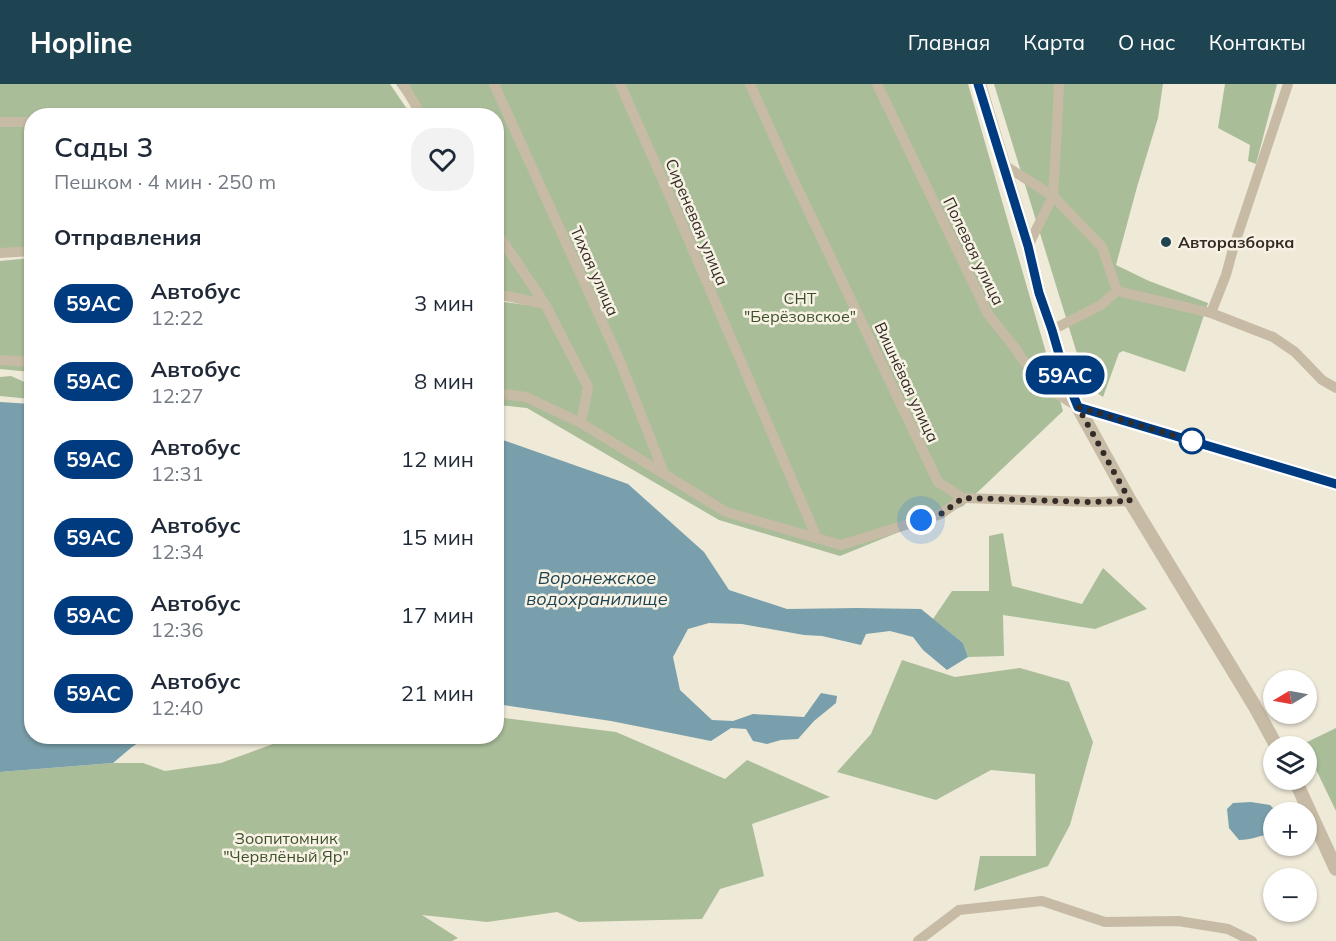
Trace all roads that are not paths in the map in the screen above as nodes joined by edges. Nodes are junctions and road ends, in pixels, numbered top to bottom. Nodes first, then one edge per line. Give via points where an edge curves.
1 (403, 84) edge
2 (494, 84) edge
3 (620, 84) edge
4 (750, 84) edge
5 (877, 84) edge
6 (978, 84) edge
7 (1059, 84) edge
8 (1288, 84) edge
9 (417, 108) edge
10 (0, 122) edge
11 (24, 122) edge
12 (1004, 165) junction
13 (1053, 196) junction
14 (504, 243) edge
15 (1028, 246) junction
16 (24, 252) edge
17 (0, 253) edge
18 (1117, 291) junction
19 (504, 296) edge
20 (544, 304) junction
21 (1211, 313) junction
22 (1052, 330) junction
23 (0, 360) edge
24 (24, 362) edge
25 (1336, 388) edge
26 (504, 394) edge
27 (1078, 407) junction
28 (580, 423) junction
29 (664, 473) junction
30 (1336, 484) edge
31 (963, 498) junction
32 (1130, 501) junction
33 (817, 538) junction
34 (1271, 736) edge
35 (1300, 790) edge
36 (1336, 869) edge
37 (918, 941) edge
38 (1252, 941) edge

1 - 9 street
2 - 29 street, Тихая улица via 619,359
3 - 33 street, Сиреневая улица
4 - 31 street, Вишнёвая улица via 938,482
5 - 27 street, Полевая улица via 988,315 1038,382
6 - 12 street
7 - 13 street
8 - 21 street
10 - 11 street
12 - 13 street
12 - 15 street
13 - 15 street
13 - 18 street via 1102,247
14 - 20 street
15 - 22 street
16 - 17 street
18 - 21 street
18 - 22 street via 1101,305
19 - 20 street
20 - 28 street via 588,387
21 - 25 street via 1273,337
22 - 27 street
23 - 24 street
26 - 28 street via 526,398
27 - 30 street
27 - 32 street
28 - 29 street
29 - 33 street via 726,512
31 - 32 street
31 - 33 street via 941,514 841,545
32 - 34 street
35 - 36 street
37 - 38 street via 958,910 1042,901 1105,922 1178,921 1228,930

